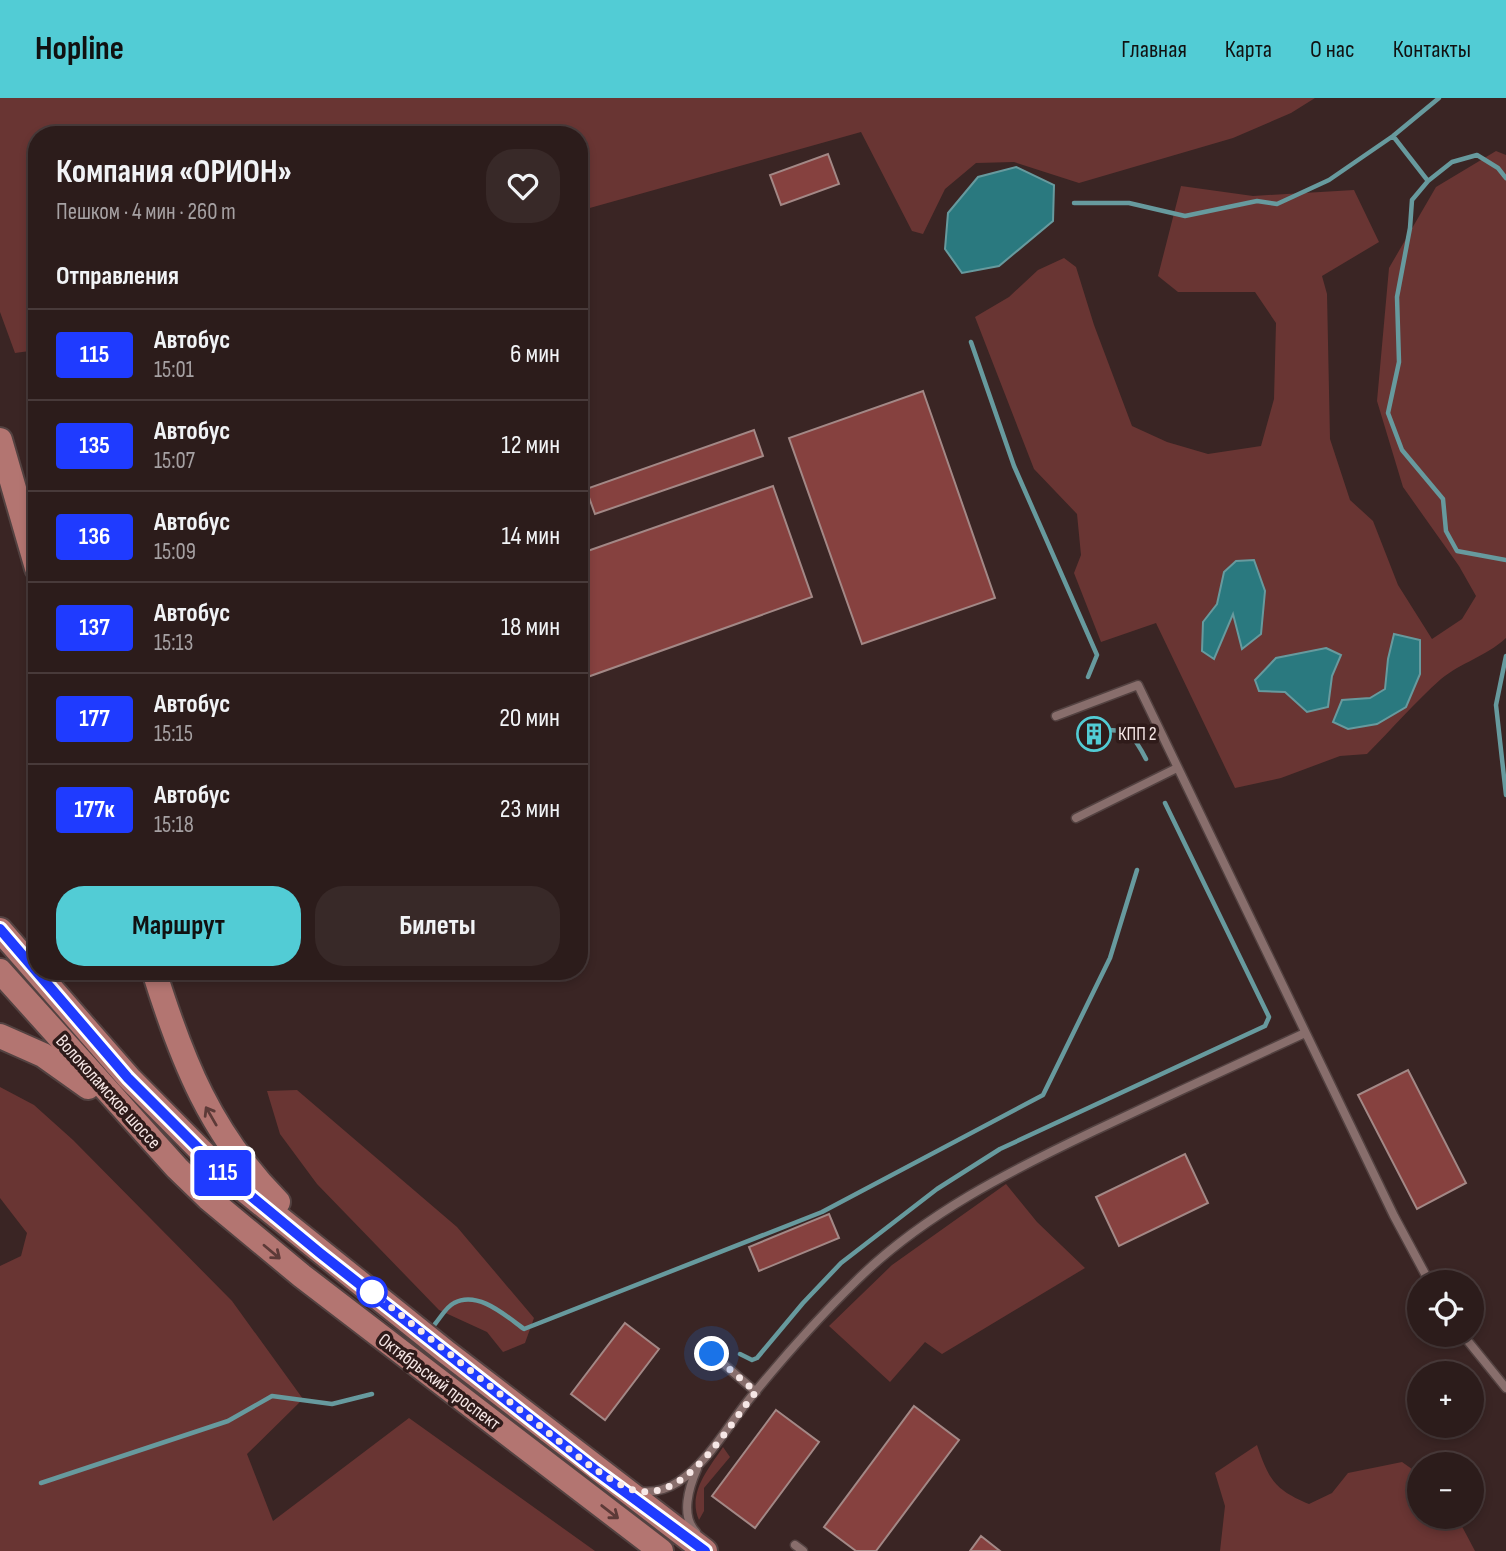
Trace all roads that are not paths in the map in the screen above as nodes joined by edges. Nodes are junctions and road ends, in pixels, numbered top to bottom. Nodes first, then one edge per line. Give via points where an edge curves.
1 (0, 440) edge
2 (28, 537) edge
3 (1056, 716) dead end
4 (1177, 768) junction
5 (1076, 818) dead end
6 (0, 930) edge
7 (28, 962) edge
8 (0, 971) edge
9 (43, 980) edge
10 (157, 980) edge
11 (1305, 1033) junction
12 (0, 1035) edge
13 (220, 1208) junction
14 (1423, 1270) edge
15 (372, 1292) junction
16 (1473, 1347) edge
17 (712, 1354) dead end
18 (1506, 1388) edge
19 (756, 1392) junction
20 (698, 1465) junction
21 (594, 1469) junction
22 (795, 1545) dead end
23 (708, 1547) edge
24 (661, 1551) edge
25 (803, 1551) edge

1 - 2 main road
3 - 4 lane via 1138,685
4 - 5 lane
4 - 11 lane
6 - 7 main road, Волоколамское шоссе
8 - 13 main road, Волоколамское шоссе via 177,1168
9 - 15 main road, Волоколамское шоссе via 194,1146
15 -> 10 main road via 266,1190 223,1136 181,1055
11 - 14 lane
11 - 19 lane via 1047,1152 951,1207 858,1279
12 - 13 main road via 77,1077 163,1165
13 -> 24 main road, Октябрьский проспект
15 - 21 main road, Октябрьский проспект
16 - 18 lane
17 - 19 lane
19 - 20 lane
20 - 21 lane via 676,1484 644,1492
20 - 23 lane via 687,1497 689,1520
21 - 23 main road, Октябрьский проспект
22 - 25 lane

